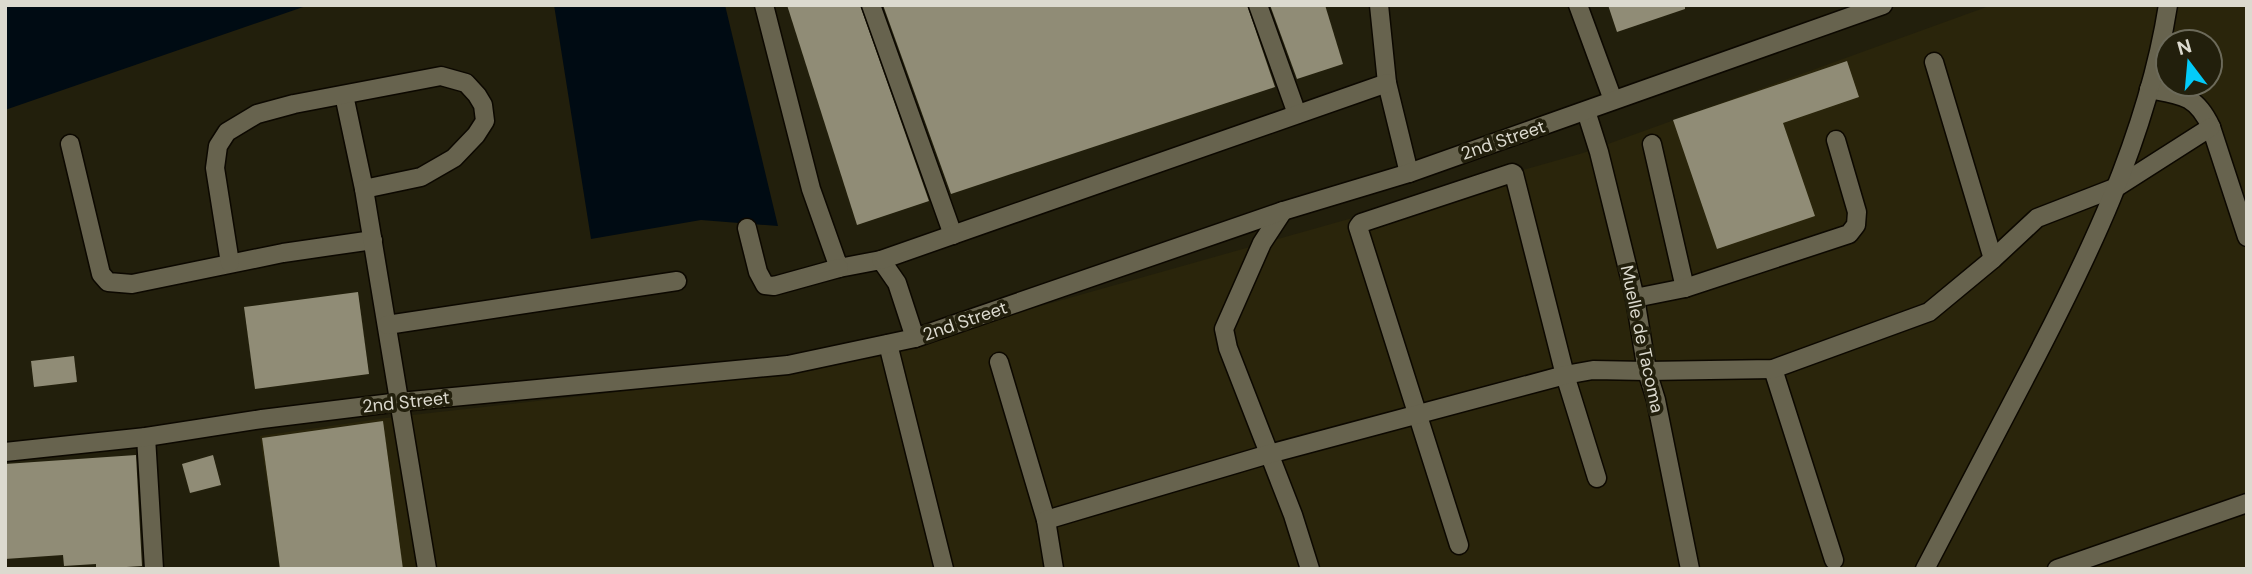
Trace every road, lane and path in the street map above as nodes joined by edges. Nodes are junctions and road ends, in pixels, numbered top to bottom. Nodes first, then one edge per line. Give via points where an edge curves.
1 (764, 5) edge
2 (871, 5) edge
3 (1258, 5) edge
4 (1378, 5) edge
5 (1578, 5) edge
6 (1883, 5) edge
7 (2168, 5) edge
8 (1934, 62) dead end
9 (1387, 83) junction
10 (2149, 89) junction
11 (344, 95) junction
12 (1613, 100) junction
13 (1586, 111) junction
14 (1297, 114) junction
15 (2211, 127) junction
16 (1836, 140) dead end
17 (69, 144) dead end
18 (1652, 144) dead end
19 (1409, 173) junction
20 (2117, 187) junction
21 (363, 189) junction
22 (1283, 211) junction
23 (747, 228) dead end
24 (953, 235) junction
25 (2247, 237) edge
26 (373, 240) junction
27 (1993, 259) junction
28 (881, 260) junction
29 (230, 263) junction
30 (839, 268) junction
31 (677, 281) dead end
32 (1685, 288) junction
33 (1634, 298) junction
34 (387, 325) junction
35 (915, 338) junction
36 (888, 344) junction
37 (999, 362) dead end
38 (1773, 369) junction
39 (1647, 371) junction
40 (1565, 375) junction
41 (400, 402) junction
42 (1417, 414) junction
43 (146, 437) junction
44 (5, 452) edge
45 (1269, 454) junction
46 (1597, 478) dead end
47 (2247, 503) edge
48 (1046, 520) junction
49 (1459, 545) dead end
50 (1834, 560) dead end
51 (154, 569) edge
52 (427, 569) edge
53 (944, 569) edge
54 (1054, 569) edge
55 (1310, 569) edge
56 (1689, 569) edge
57 (1925, 569) edge
58 (2057, 569) edge

1 - 30 street via 811,189
2 - 24 street
3 - 14 street
4 - 9 street
5 - 12 street
6 - 12 street, 2nd Street
7 - 10 street
8 - 27 street
9 - 14 street
9 - 19 street
10 - 15 street via 2195,101
10 - 20 street
11 - 21 street
11 - 21 street via 441,76 466,83 483,105 485,121 454,158 421,177
11 - 29 street via 257,114 228,132 218,146 215,168
12 - 13 street, 2nd Street
13 - 19 street, 2nd Street
13 - 33 street, Muelle de Tacoma
14 - 24 street
15 - 20 street
15 - 25 street
16 - 32 street via 1857,212 1856,225 1849,234
17 - 29 street via 102,274 108,282 132,284
18 - 32 street
19 - 22 street, 2nd Street
20 - 27 street via 2037,218
20 - 57 street via 2073,286
21 - 26 street
22 - 35 street, 2nd Street
22 - 45 street via 1262,243 1224,329
23 - 30 street via 765,285
24 - 28 street
26 - 29 street
26 - 34 street
27 - 38 street via 1929,312
28 - 30 street
28 - 35 street via 897,283
31 - 34 street
32 - 33 street
33 - 39 street, Muelle de Tacoma
34 - 41 street
35 - 36 street, 2nd Street
36 - 41 street, 2nd Street via 788,365
36 - 53 street
37 - 48 street
38 - 39 street
38 - 50 street
39 - 40 street via 1593,370
39 - 56 street, Muelle de Tacoma
40 - 42 street
40 - 42 street via 1511,173 1358,227
40 - 46 street
41 - 43 street, 2nd Street
41 - 52 street
42 - 45 street
42 - 49 street
43 - 44 street, 2nd Street
43 - 51 street
45 - 48 street
45 - 55 street
47 - 58 street
48 - 54 street

